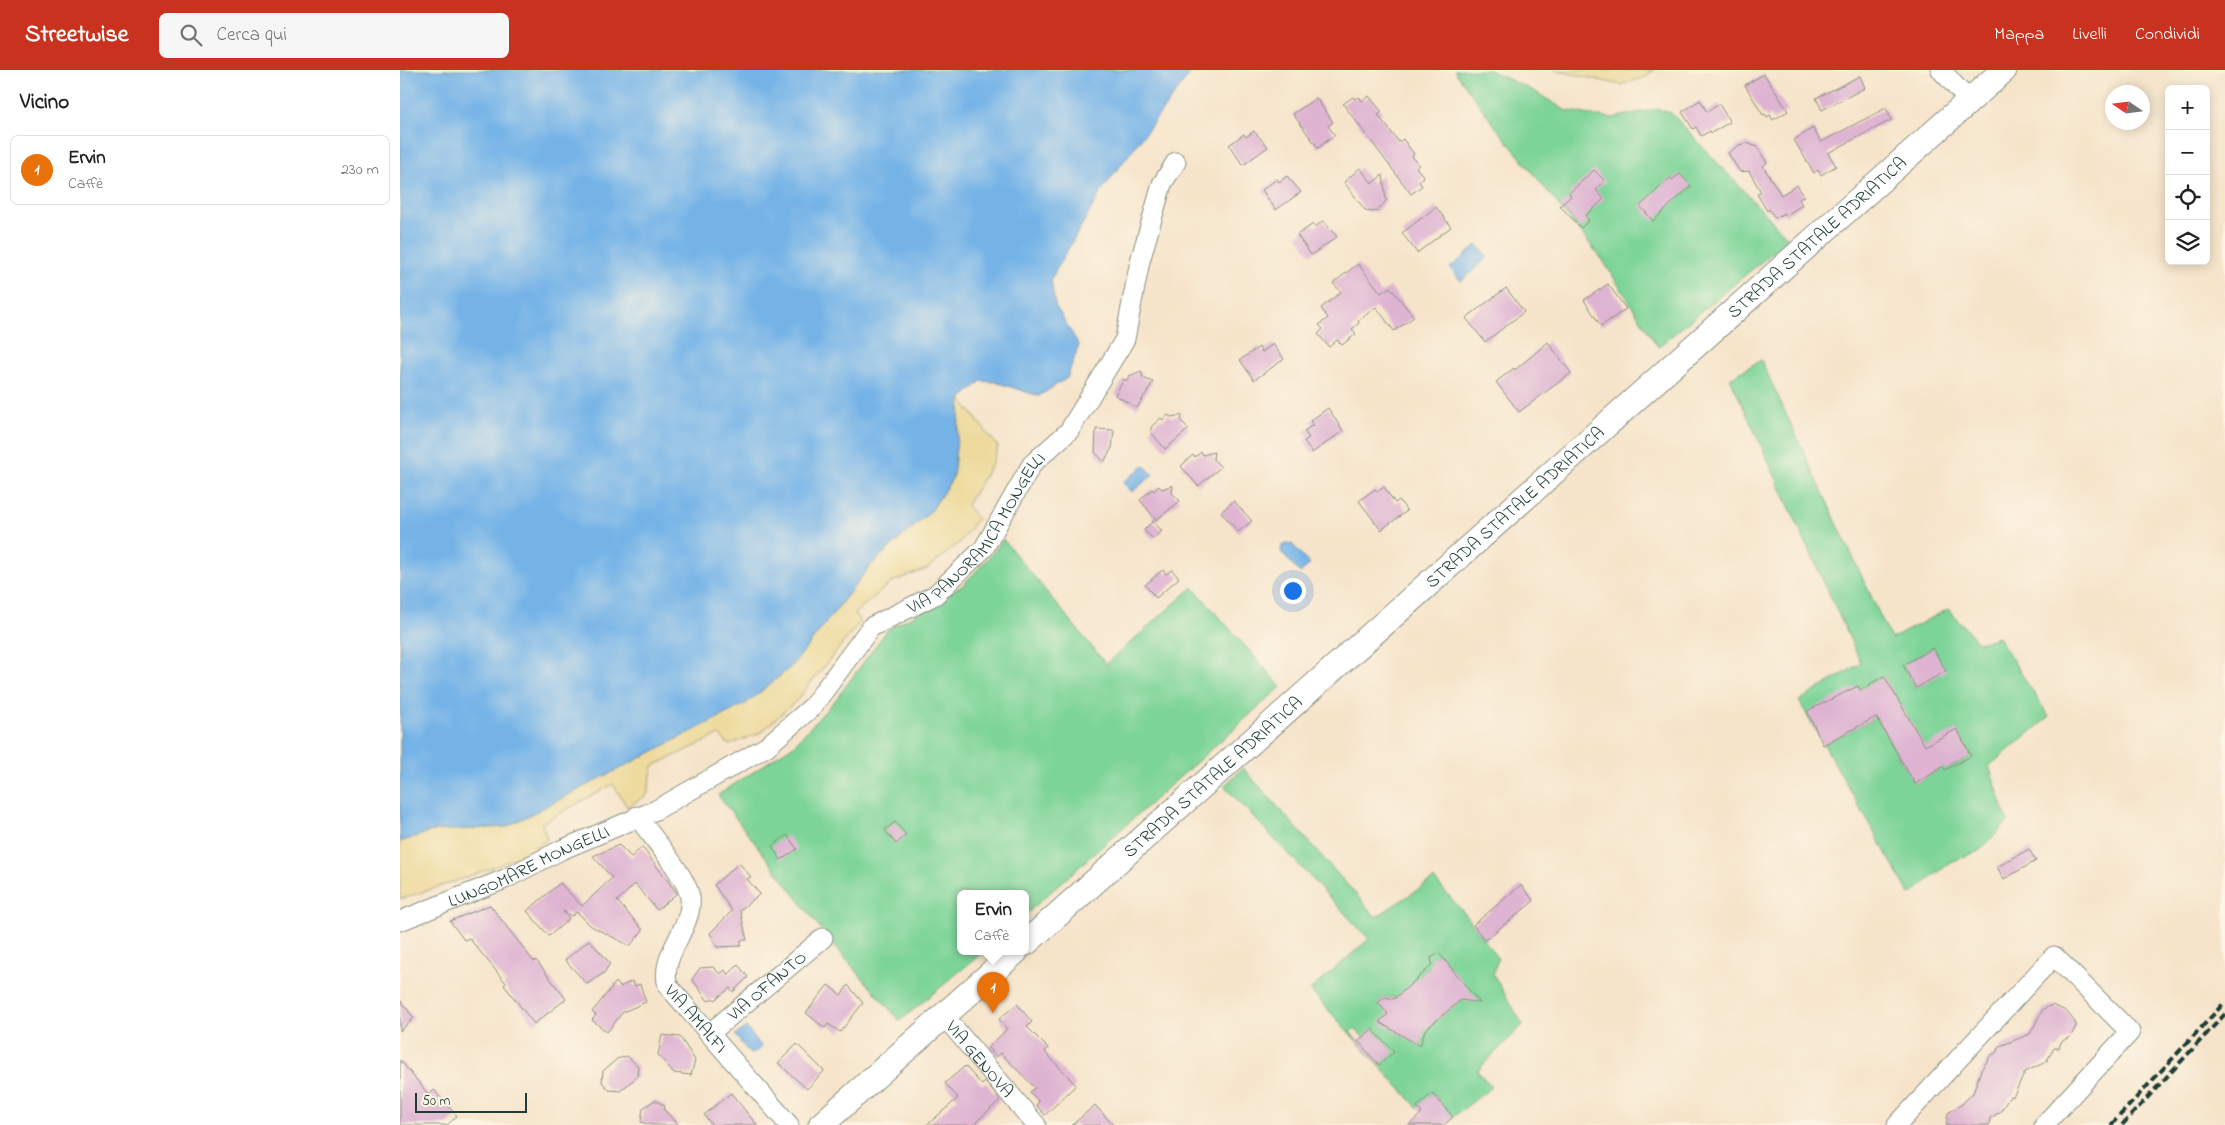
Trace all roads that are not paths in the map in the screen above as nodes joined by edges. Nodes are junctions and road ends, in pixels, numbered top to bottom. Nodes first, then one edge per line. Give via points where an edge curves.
1 (1941, 70) edge
2 (2004, 70) edge
3 (1969, 101) junction
4 (1176, 162) dead end
5 (656, 810) joint
6 (637, 816) junction
7 (400, 921) edge
8 (823, 938) dead end
9 (1029, 940) edge
10 (1009, 957) edge
11 (944, 1016) junction
12 (710, 1033) junction
13 (789, 1125) edge
14 (821, 1125) edge
15 (1036, 1125) edge
16 (1897, 1125) edge
17 (2044, 1125) edge

1 - 3 street
2 - 3 main road, STRADA STATALE ADRIATICA
3 - 9 main road, STRADA STATALE ADRIATICA
4 - 5 street, VIA PANORAMICA MONGELLI via 1162,184 1142,253 1125,339 1068,431 1032,464 984,548 935,595 871,627 812,707 766,747
5 - 6 street, LUNGOMARE MONGELLI
6 - 7 street, LUNGOMARE MONGELLI via 504,879
6 - 12 street, VIA AMALFI via 688,891 689,908 670,960 668,986
8 - 12 street, VIA OFANTO
10 - 11 main road
11 - 14 main road
11 - 15 street, VIA GENOVA
12 - 13 street, VIA AMALFI
16 - 17 street via 2054,956 2130,1032

